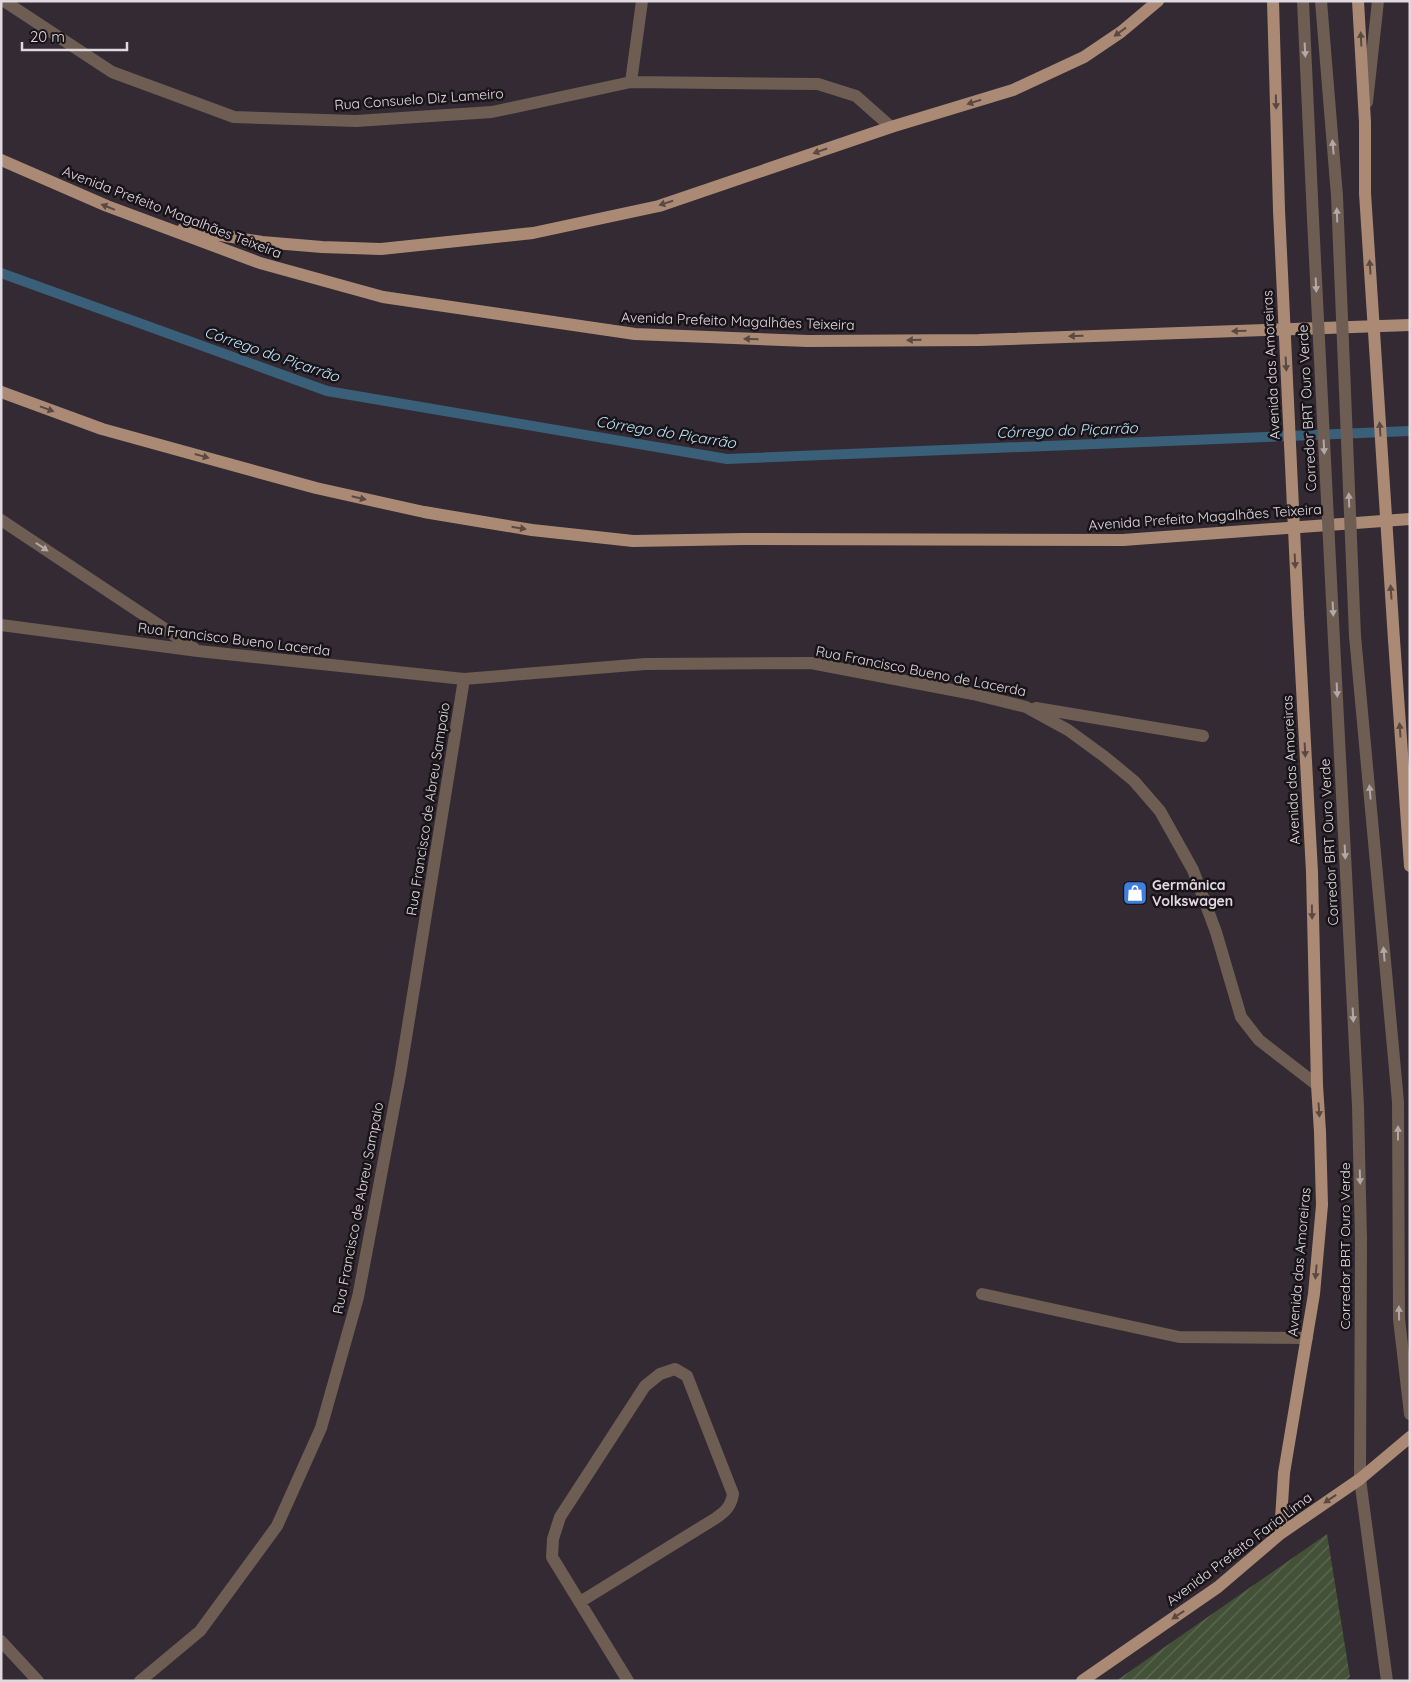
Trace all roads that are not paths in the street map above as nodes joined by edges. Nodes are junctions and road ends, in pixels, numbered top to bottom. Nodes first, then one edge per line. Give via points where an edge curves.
1 (4, 1) edge
2 (642, 1) edge
3 (1158, 1) edge
4 (1274, 1) edge
5 (1303, 1) edge
6 (1321, 1) edge
7 (1358, 1) edge
8 (1378, 1) edge
9 (631, 82) junction
10 (1365, 122) junction
11 (891, 127) junction
12 (1, 160) edge
13 (154, 224) junction
14 (1410, 325) edge
15 (1, 392) edge
16 (1410, 519) edge
17 (1, 520) edge
18 (1, 625) edge
19 (198, 651) junction
20 (464, 679) junction
21 (1026, 707) junction
22 (1203, 736) dead end
23 (1410, 866) edge
24 (1317, 1086) junction
25 (982, 1294) dead end
26 (1307, 1338) junction
27 (1410, 1414) edge
28 (1410, 1437) edge
29 (1360, 1478) junction
30 (1280, 1534) junction
31 (580, 1602) junction
32 (1, 1641) edge
33 (38, 1681) edge
34 (140, 1681) edge
35 (628, 1681) edge
36 (1082, 1681) edge
37 (1386, 1681) edge

1 - 9 street, Rua Consuelo Diz Lameiro via 112,72 234,117 356,121 492,112
2 - 9 street
3 -> 11 main road via 1084,57 1014,90
4 -> 24 main road, Avenida das Amoreiras, bridge via 1279,210 1312,872
5 -> 29 street, Corredor BRT Ouro Verde, bridge via 1358,1106 1362,1240
27 -> 6 street, bridge via 1399,1319 1398,1102 1355,636 1336,196
10 -> 7 main road
8 - 10 street
9 - 11 street, Rua Consuelo Diz Lameiro via 818,84 856,96
23 -> 10 main road, bridge via 1365,193
11 -> 13 main road via 659,206 533,233 381,249 262,242
13 -> 12 main road, Avenida Prefeito Magalhães Teixeira
14 -> 13 main road, Avenida Prefeito Magalhães Teixeira via 979,340 808,341 635,334 383,297 260,263
15 -> 16 main road, Avenida Prefeito Magalhães Teixeira via 102,429 316,488 424,512 532,530 633,541 1123,540
17 -> 19 street
18 - 19 street, Rua Francisco Bueno Lacerda
19 - 20 street, Rua Francisco Bueno Lacerda
20 - 21 street, Rua Francisco Bueno de Lacerda via 645,664 811,663
20 - 34 street, Rua Francisco de Abreu Sampaio via 400,1075 358,1297 321,1428 277,1526 200,1631
21 - 22 street
21 - 24 street, Rua Francisco Bueno de Lacerda via 1068,730 1105,757 1134,781 1160,811 1193,870 1216,932 1241,1017 1259,1040
24 -> 26 main road, Avenida das Amoreiras via 1322,1205
25 - 26 street via 1179,1336
26 - 30 main road, Avenida das Amoreiras via 1284,1472
28 - 29 main road, Avenida Prefeito Faria Lima
29 -> 30 main road, Avenida Prefeito Faria Lima
29 - 37 street, Corredor BRT Ouro Verde
30 -> 36 main road, Avenida Prefeito Faria Lima via 1218,1588
31 - 31 street via 552,1557 553,1539 560,1517 645,1386 660,1374 675,1369 687,1376 733,1494 732,1503 726,1512
31 - 35 street
32 - 33 street

